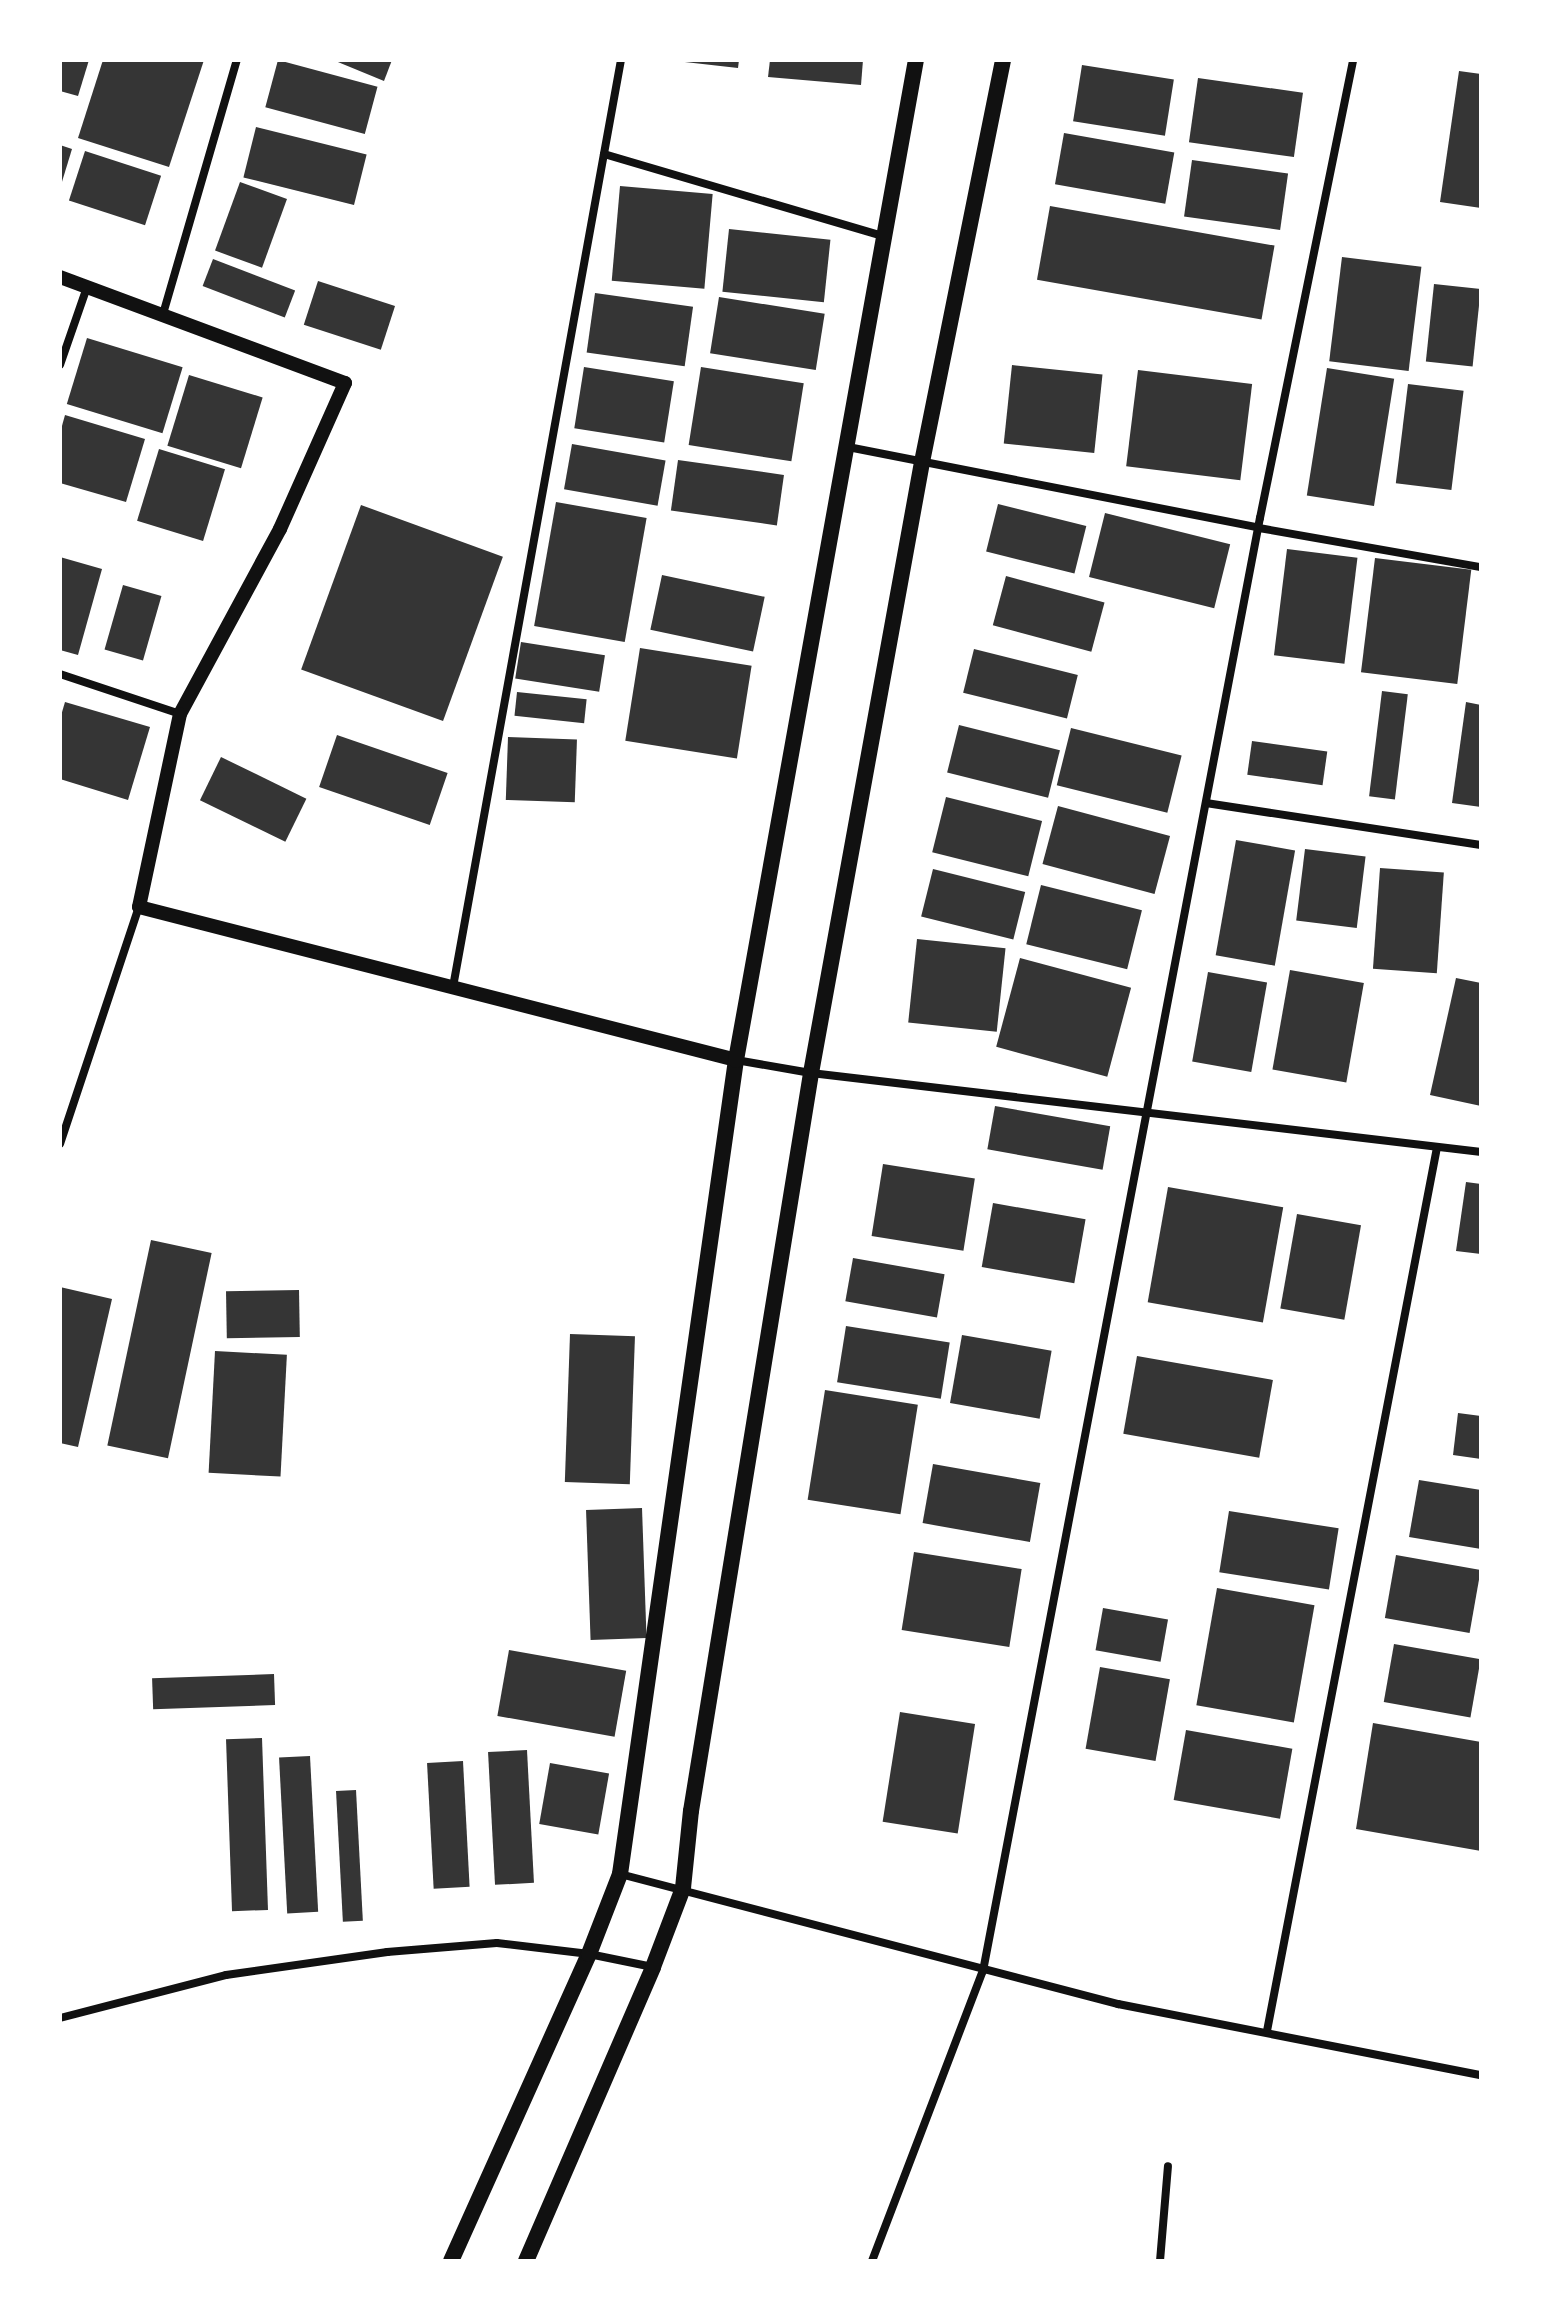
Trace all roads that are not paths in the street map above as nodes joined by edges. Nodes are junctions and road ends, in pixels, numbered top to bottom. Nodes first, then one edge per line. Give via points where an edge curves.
1 (237, 60) edge
2 (621, 60) edge
3 (916, 60) edge
4 (1003, 60) edge
5 (1353, 60) edge
6 (604, 154) junction
7 (885, 236) junction
8 (60, 277) edge
9 (87, 287) junction
10 (163, 314) junction
11 (60, 365) edge
12 (848, 447) junction
13 (922, 462) junction
14 (1259, 528) junction
15 (1481, 567) edge
16 (60, 674) edge
17 (180, 714) junction
18 (1206, 803) junction
19 (1481, 845) edge
20 (139, 907) junction
21 (453, 987) junction
22 (736, 1060) junction
23 (811, 1073) junction
24 (1148, 1113) junction
25 (60, 1144) edge
26 (1437, 1147) junction
27 (1481, 1152) edge
28 (620, 1874) junction
29 (683, 1888) junction
30 (589, 1954) junction
31 (653, 1967) junction
32 (983, 1971) junction
33 (60, 2018) edge
34 (1267, 2031) junction
35 (1481, 2075) edge
36 (1168, 2166) dead end
37 (451, 2261) edge
38 (526, 2261) edge
39 (872, 2261) edge
40 (1160, 2261) edge

1 - 10 street
2 - 6 street
3 - 7 main road
4 - 13 main road
5 - 14 street
6 - 7 street
6 - 21 street
7 - 12 main road
8 - 9 street
9 - 10 street
9 - 11 street
10 - 17 street via 345,383 280,529
12 - 13 street
12 - 22 main road
13 - 14 street
13 - 23 main road
14 - 15 street
14 - 18 street
16 - 17 street
17 - 20 street
18 - 19 street
18 - 24 street
20 - 21 street
20 - 25 street
21 - 22 street
22 - 23 street
22 - 28 main road
23 - 24 street
23 - 29 main road via 691,1811
24 - 26 street
24 - 32 street
26 - 27 street
26 - 34 street
28 - 29 street
28 - 30 main road
29 - 31 main road
29 - 32 street
30 - 31 street
30 - 33 street via 497,1943 387,1952 226,1975
30 - 37 main road
31 - 38 main road
32 - 34 street via 1118,2004
32 - 39 street
34 - 35 street
36 - 40 street

